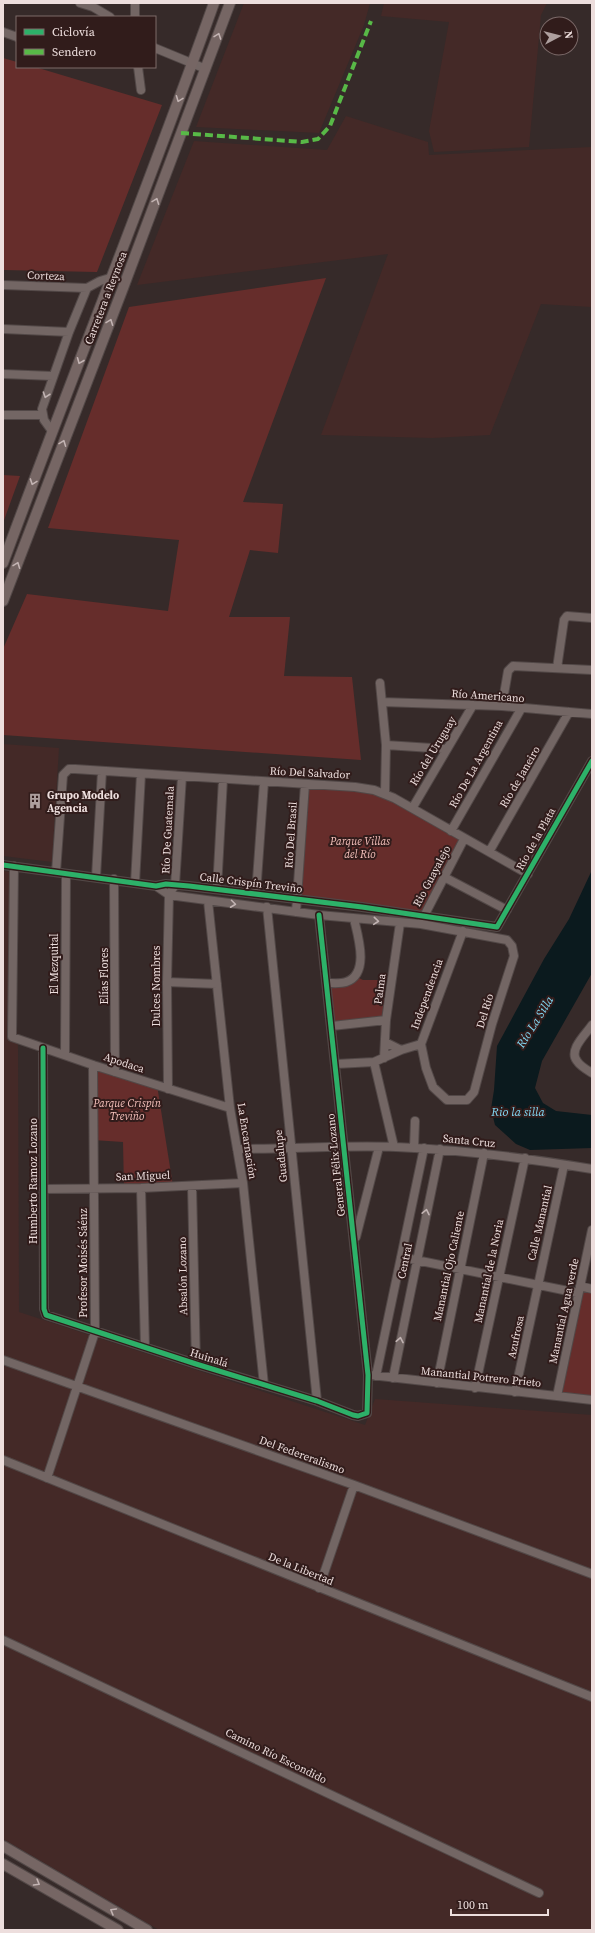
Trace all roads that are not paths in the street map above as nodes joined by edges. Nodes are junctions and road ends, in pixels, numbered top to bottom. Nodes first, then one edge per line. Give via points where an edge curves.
1 (80, 3) edge
2 (135, 3) edge
3 (214, 3) edge
4 (230, 3) edge
5 (108, 16) edge
6 (135, 16) edge
7 (3, 32) edge
8 (16, 37) edge
9 (156, 48) edge
10 (193, 63) junction
11 (138, 68) edge
12 (206, 69) junction
13 (140, 90) dead end
14 (124, 247) junction
15 (113, 277) junction
16 (3, 285) edge
17 (87, 288) junction
18 (123, 288) junction
19 (3, 329) edge
20 (69, 332) junction
21 (3, 374) edge
22 (53, 376) junction
23 (3, 414) edge
24 (42, 415) junction
25 (52, 431) junction
26 (3, 563) edge
27 (3, 602) edge
28 (592, 618) edge
29 (557, 668) junction
30 (592, 670) edge
31 (380, 683) dead end
32 (382, 702) junction
33 (473, 705) junction
34 (502, 706) junction
35 (520, 709) junction
36 (569, 712) junction
37 (592, 714) edge
38 (386, 745) junction
39 (447, 749) junction
40 (592, 761) edge
41 (102, 771) junction
42 (141, 774) junction
43 (182, 776) junction
44 (224, 779) junction
45 (264, 782) junction
46 (305, 784) junction
47 (385, 794) junction
48 (413, 807) junction
49 (451, 831) junction
50 (464, 839) junction
51 (489, 852) junction
52 (3, 865) edge
53 (14, 866) junction
54 (56, 872) junction
55 (66, 874) junction
56 (528, 874) junction
57 (96, 877) junction
58 (444, 877) junction
59 (114, 879) junction
60 (135, 883) junction
61 (175, 885) junction
62 (156, 886) junction
63 (217, 889) junction
64 (256, 894) junction
65 (169, 895) junction
66 (297, 899) junction
67 (208, 900) junction
68 (267, 908) junction
69 (507, 910) junction
70 (296, 912) junction
71 (319, 915) junction
72 (423, 915) junction
73 (354, 919) junction
74 (400, 923) junction
75 (421, 924) junction
76 (497, 927) joint
77 (463, 931) junction
78 (507, 940) joint
79 (167, 982) junction
80 (327, 983) junction
81 (216, 984) junction
82 (386, 1020) junction
83 (592, 1025) edge
84 (332, 1026) junction
85 (385, 1042) junction
86 (421, 1044) junction
87 (43, 1048) junction
88 (401, 1050) junction
89 (65, 1055) junction
90 (384, 1058) junction
91 (374, 1062) junction
92 (336, 1064) junction
93 (94, 1065) junction
94 (114, 1072) junction
95 (592, 1073) edge
96 (168, 1089) junction
97 (474, 1092) joint
98 (230, 1108) junction
99 (415, 1121) dead end
100 (379, 1147) junction
101 (394, 1147) junction
102 (344, 1148) junction
103 (414, 1148) junction
104 (424, 1148) junction
105 (237, 1149) junction
106 (291, 1149) junction
107 (440, 1149) junction
108 (484, 1153) junction
109 (525, 1158) junction
110 (564, 1165) junction
111 (592, 1169) edge
112 (243, 1183) junction
113 (192, 1186) junction
114 (141, 1188) junction
115 (43, 1189) junction
116 (94, 1189) junction
117 (592, 1230) edge
118 (355, 1243) junction
119 (401, 1257) junction
120 (416, 1260) junction
121 (459, 1270) junction
122 (499, 1278) junction
123 (537, 1286) junction
124 (592, 1289) edge
125 (579, 1290) junction
126 (46, 1315) joint
127 (95, 1332) junction
128 (145, 1347) junction
129 (3, 1360) edge
130 (196, 1364) junction
131 (372, 1375) junction
132 (392, 1378) junction
133 (437, 1383) junction
134 (77, 1385) junction
135 (264, 1385) junction
136 (475, 1388) junction
137 (515, 1392) junction
138 (557, 1396) junction
139 (592, 1400) edge
140 (317, 1401) junction
141 (367, 1413) joint
142 (3, 1460) edge
143 (47, 1478) junction
144 (354, 1485) junction
145 (592, 1574) edge
146 (319, 1588) junction
147 (3, 1640) edge
148 (592, 1697) edge
149 (3, 1846) edge
150 (3, 1864) edge
151 (59, 1879) junction
152 (52, 1892) junction
153 (539, 1893) dead end
154 (92, 1898) junction
155 (85, 1911) junction
156 (118, 1930) edge
157 (147, 1930) edge

1 - 5 street
2 - 6 street
3 - 10 main road, Carretera a Reynosa
12 -> 4 main road, Carretera a Reynosa
7 - 8 street
9 - 10 street
10 - 12 street
10 -> 14 main road, Carretera a Reynosa
11 - 13 street
18 -> 12 main road, Carretera a Reynosa
14 - 15 main road, Carretera a Reynosa
14 - 18 main road via 120,268
15 - 17 street
15 -> 25 main road, Carretera a Reynosa
16 - 17 street, Corteza
17 - 20 street
27 -> 18 main road, Carretera a Reynosa
19 - 20 street
20 - 22 street
21 - 22 street
22 -> 24 street
23 - 24 street
24 - 25 street
25 -> 26 main road, Carretera a Reynosa
28 - 29 street via 567,616 564,620
29 - 30 street
29 - 34 street via 510,668
31 - 32 street
32 - 33 street, Río Americano
32 - 38 street
33 - 34 street, Río Americano
33 - 39 street, Río del Uruguay
34 - 35 street, Río Americano
35 - 36 street, Río Americano
35 - 49 street, Río De La Argentina
36 - 37 street, Río Americano
36 - 51 street, Río de Janeiro
38 - 39 street
38 - 47 street
39 - 48 street, Río del Uruguay
40 - 56 street, Río de la Plata
41 - 42 street, Río Del Salvador
41 - 54 street, Río Del Salvador via 69,769 63,775
41 - 57 street
42 - 43 street, Río Del Salvador
42 - 60 street
43 - 44 street, Río Del Salvador
43 - 61 street, Río De Guatemala
44 - 45 street, Río Del Salvador
44 - 63 street
45 - 46 street, Río Del Salvador
45 - 64 street
46 - 47 street, Río Del Salvador via 355,787
46 - 66 street, Río Del Brasil
47 - 48 street, Río Del Salvador
48 - 49 street, Río Del Salvador
49 - 50 street, Río Del Salvador
50 - 51 street, Río Del Salvador
50 - 58 street, Rio Guayalejo
51 - 56 street, Río Del Salvador
52 - 53 street, Calle Crispín Treviño
53 - 54 street, Calle Crispín Treviño
53 - 87 street, Apodaca via 12,1037
54 - 55 street, Calle Crispín Treviño
55 - 57 street, Calle Crispín Treviño
55 - 89 street, El Mezquital
56 - 69 street, Río de la Plata
57 - 59 street, Calle Crispín Treviño
58 - 69 street
58 - 72 street, Rio Guayalejo
59 - 60 street, Calle Crispín Treviño
59 - 94 street, Elías Flores
60 - 62 street, Calle Crispín Treviño
61 - 62 street, Calle Crispín Treviño
61 - 63 street, Calle Crispín Treviño
61 - 65 street, Dulces Nombres
62 - 65 street, Calle Crispín Treviño
63 - 64 street, Calle Crispín Treviño
64 - 66 street, Calle Crispín Treviño
65 - 67 street, Calle Crispín Treviño
65 - 79 street, Dulces Nombres
66 - 70 street, Río Del Brasil
66 - 72 street, Calle Crispín Treviño
67 -> 68 street, Calle Crispín Treviño
67 - 81 street, La Encarnación
68 - 70 street, Calle Crispín Treviño
68 - 106 street, Guadalupe
69 - 76 street, Río de la Plata
70 - 71 street, Calle Crispín Treviño
71 - 73 street, Calle Crispín Treviño
71 - 80 street, General Félix Lozano
72 - 75 street, Rio Guayalejo
72 - 76 street, Calle Crispín Treviño
73 -> 74 street, Calle Crispín Treviño
73 - 80 street via 360,949 358,972 346,982
74 - 75 street, Calle Crispín Treviño
74 - 82 street, Palma
75 - 77 street, Calle Crispín Treviño
77 - 78 street, Calle Crispín Treviño
77 - 86 street, Independencia
78 - 97 street, Del Río via 512,946 514,956
79 - 81 street
79 - 96 street, Dulces Nombres
80 - 84 street, General Félix Lozano
81 - 98 street, La Encarnación
82 - 84 street
82 - 85 street, Palma
83 - 95 street via 577,1046 574,1056 577,1062
84 - 92 street, General Félix Lozano
85 - 88 street
85 - 90 street, Palma
86 - 88 street
86 - 97 street, Independencia via 430,1080 441,1096 447,1100 463,1101 470,1098
87 - 89 street, Apodaca
87 - 115 street, Humberto Ramoz Lozano
88 - 90 street
89 - 93 street, Apodaca
90 - 91 street
91 - 92 street
91 - 101 street
92 - 102 street, General Félix Lozano
93 - 94 street, Apodaca
93 - 116 street, Profesor Moisés Sáénz
94 - 96 street, Apodaca
96 - 98 street, Apodaca
98 - 105 street, La Encarnación
99 - 103 street
100 - 101 street, Santa Cruz
100 - 102 street, Santa Cruz
100 - 118 street
101 - 103 street, Santa Cruz
102 - 106 street, Santa Cruz
102 - 118 street, General Félix Lozano
103 - 104 street, Santa Cruz
104 - 107 street, Santa Cruz
104 - 119 street, Central
105 - 106 street, Santa Cruz
105 - 112 street, La Encarnación
106 - 140 street, Guadalupe
107 - 108 street, Santa Cruz
120 -> 107 street, Central
108 - 109 street, Santa Cruz
108 - 121 street, Manantial Ojo Caliente
109 - 110 street, Santa Cruz
109 - 122 street, Manantial de la Noria
110 - 111 street, Santa Cruz
110 - 123 street, Calle Manantial
112 - 113 street, San Miguel
112 - 135 street, La Encarnación
113 - 114 street, San Miguel
113 - 130 street, Absalón Lozano
114 - 116 street, San Miguel
114 - 128 street
115 - 116 street, San Miguel
115 - 126 street, Humberto Ramoz Lozano
116 - 127 street, Profesor Moisés Sáénz
117 - 125 street, Manantial Agua verde
118 - 131 street, General Félix Lozano
119 - 120 street
119 - 131 street, Central
120 - 121 street
132 -> 120 street, Central
121 - 122 street
121 - 133 street, Manantial Ojo Caliente
122 - 123 street
122 - 136 street, Manantial de la Noria
123 - 125 street
123 - 137 street, Azufrosa
124 - 125 street
125 - 138 street, Manantial Agua verde
126 - 127 street, Huinalá
127 - 128 street, Huinalá
127 - 134 street, Profesor Moisés Sáénz
128 - 130 street, Huinalá
129 - 134 street, Del Federeralismo
130 - 135 street, Huinalá
131 - 132 street, Manantial Potrero Prieto
131 - 141 street, General Félix Lozano
132 - 133 street, Manantial Potrero Prieto
133 - 136 street, Manantial Potrero Prieto
134 - 143 street, Profesor Moisés Sáénz
134 - 144 street, Del Federeralismo
135 - 140 street, Huinalá
136 - 137 street, Manantial Potrero Prieto
137 - 138 street, Manantial Potrero Prieto
138 - 139 street, Manantial Potrero Prieto
140 - 141 street, Huinalá via 353,1415
142 - 143 street, De la Libertad
143 - 146 street, De la Libertad
144 - 145 street, Del Federeralismo
144 - 146 street
146 - 148 street, De la Libertad
147 - 153 street, Camino Río Escondido
149 - 151 main road
150 -> 152 main road
151 - 152 main road
151 - 154 main road
152 - 155 main road
154 - 155 main road
157 -> 154 main road
155 - 156 main road

